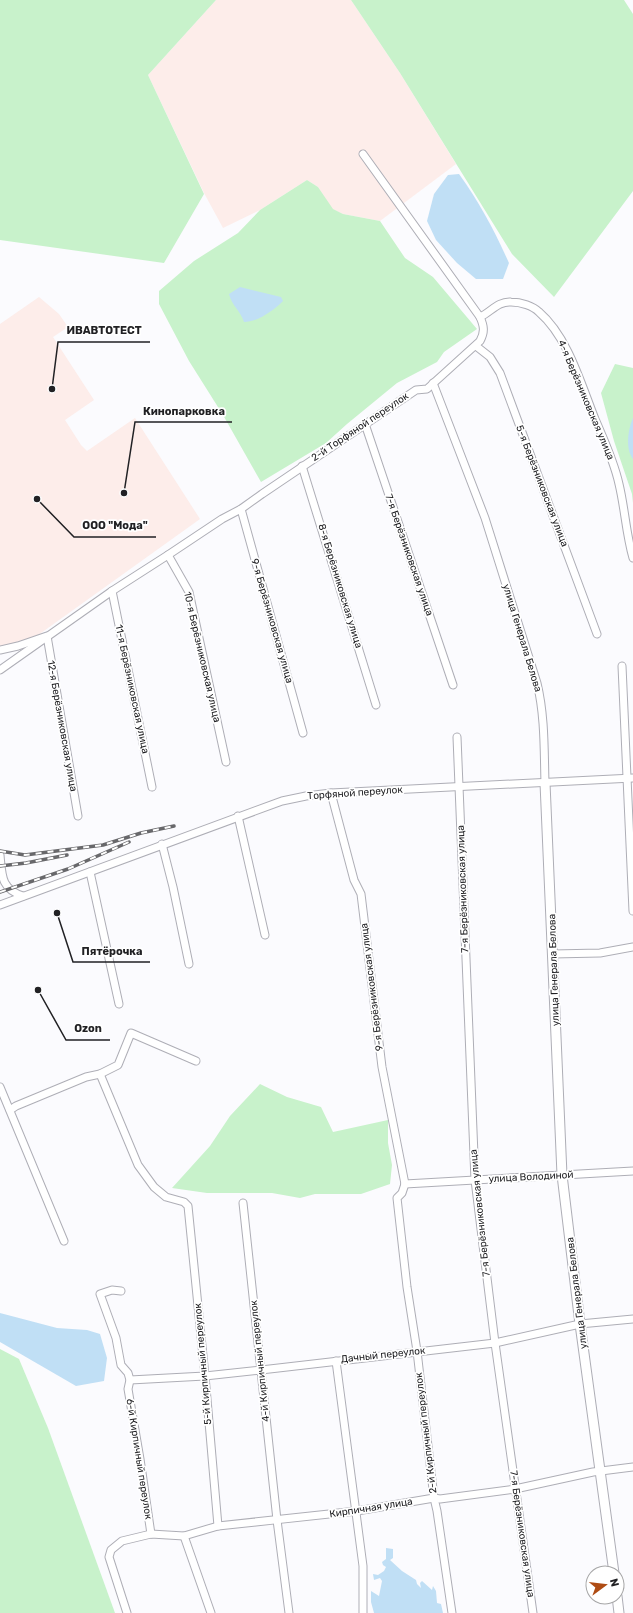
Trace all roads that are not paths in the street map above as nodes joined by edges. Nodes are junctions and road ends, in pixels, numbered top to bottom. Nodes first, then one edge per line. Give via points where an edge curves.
1 (363, 154) dead end
2 (480, 317) junction
3 (476, 346) junction
4 (433, 383) junction
5 (365, 424) junction
6 (302, 466) junction
7 (241, 509) junction
8 (168, 555) junction
9 (633, 558) edge
10 (112, 591) junction
11 (597, 634) dead end
12 (47, 636) junction
13 (0, 650) edge
14 (622, 666) dead end
15 (0, 670) edge
16 (453, 685) dead end
17 (376, 705) dead end
18 (303, 733) dead end
19 (457, 737) dead end
20 (226, 762) dead end
21 (630, 779) edge
22 (545, 783) junction
23 (459, 786) junction
24 (152, 787) dead end
25 (331, 793) junction
26 (78, 816) dead end
27 (238, 816) junction
28 (162, 844) junction
29 (0, 855) edge
30 (90, 872) junction
31 (2, 883) edge
32 (24, 896) junction
33 (0, 905) edge
34 (633, 911) edge
35 (264, 935) dead end
36 (633, 947) edge
37 (553, 954) junction
38 (189, 964) dead end
39 (119, 1004) dead end
40 (196, 1061) dead end
41 (100, 1074) junction
42 (0, 1087) edge
43 (10, 1110) junction
44 (633, 1171) edge
45 (562, 1175) junction
46 (475, 1180) junction
47 (405, 1184) junction
48 (243, 1203) dead end
49 (64, 1241) dead end
50 (121, 1292) dead end
51 (633, 1319) edge
52 (580, 1324) junction
53 (495, 1343) junction
54 (417, 1352) junction
55 (336, 1361) junction
56 (261, 1370) junction
57 (205, 1376) junction
58 (130, 1380) junction
59 (633, 1467) edge
60 (600, 1471) junction
61 (515, 1489) junction
62 (434, 1498) junction
63 (357, 1512) junction
64 (277, 1520) junction
65 (218, 1526) junction
66 (151, 1534) junction
67 (184, 1536) junction
68 (613, 1565) edge
69 (127, 1613) edge
70 (211, 1613) edge
71 (289, 1613) edge
72 (363, 1613) edge
73 (452, 1613) edge
74 (533, 1613) edge

1 - 2 street, 2-й Торфяной переулок
2 - 3 street, 2-й Торфяной переулок via 484,332
2 - 9 street, 4-я Берёзниковская улица via 488,314 496,305 516,302 539,312 559,336 614,466
3 - 4 street, 2-й Торфяной переулок
3 - 11 street, 5-я Берёзниковская улица via 490,357 500,373
4 - 5 street, 2-й Торфяной переулок via 427,389 416,390
4 - 22 street, улица Генерала Белова via 485,518 541,697
5 - 6 street, 2-й Торфяной переулок
5 - 16 street, 7-я Берёзниковская улица
6 - 7 street, 2-й Торфяной переулок
6 - 17 street, 8-я Берёзниковская улица
7 - 8 street, 2-й Торфяной переулок
7 - 18 street, 9-я Берёзниковская улица
8 - 10 street, 2-й Торфяной переулок
8 - 20 street, 10-я Берёзниковская улица via 189,592
10 - 12 street, 2-й Торфяной переулок
10 - 24 street, 11-я Берёзниковская улица
12 - 13 street, 2-й Торфяной переулок
12 - 15 street, 2-й Торфяной переулок
12 - 26 street, 12-я Берёзниковская улица
14 - 21 street
19 - 23 street, 7-я Берёзниковская улица
21 - 22 street, Торфяной переулок
21 - 34 street
22 - 23 street, Торфяной переулок
22 - 37 main road, улица Генерала Белова
23 - 25 street, Торфяной переулок
23 - 46 street, 7-я Берёзниковская улица
25 - 27 street, Торфяной переулок via 282,801
25 - 47 street, 9-я Берёзниковская улица via 354,880 361,894 382,1067
27 - 28 street, Торфяной переулок
27 - 35 street
28 - 30 street, Торфяной переулок
28 - 38 street
29 - 31 street
30 - 32 street, Торфяной переулок
30 - 39 street
31 - 32 street via 14,893
32 - 33 street, Торфяной переулок
36 - 37 street via 600,953
37 - 45 main road, улица Генерала Белова
40 - 41 street via 131,1033 118,1064
41 - 43 street via 79,1080
41 - 57 street, 5-й Кирпичный переулок via 142,1171 154,1187 166,1197 187,1203
42 - 43 street
43 - 49 street
44 - 45 street, улица Володиной
45 - 46 street, улица Володиной
45 - 52 main road, улица Генерала Белова
46 - 47 street, улица Володиной
46 - 53 street, 7-я Берёзниковская улица
47 - 54 street, 2-й Кирпичный переулок via 397,1198
48 - 56 street, 4-й Кирпичный переулок
50 - 58 street, 6-й Кирпичный переулок via 112,1290 100,1294 116,1338 121,1365 128,1372
51 - 52 street, Дачный переулок
52 - 53 street, Дачный переулок
52 - 60 main road, улица Генерала Белова
53 - 54 street, Дачный переулок
53 - 61 street, 7-я Берёзниковская улица
54 - 55 street, Дачный переулок
54 - 62 street, 2-й Кирпичный переулок
55 - 56 street, Дачный переулок
55 - 63 street
56 - 57 street, Дачный переулок
56 - 64 street, 4-й Кирпичный переулок
57 - 58 street, Дачный переулок
57 - 65 street, 5-й Кирпичный переулок
58 - 66 street, 6-й Кирпичный переулок via 128,1389
59 - 60 street, Кирпичная улица
60 - 61 street, Кирпичная улица
60 - 68 main road, улица Генерала Белова
61 - 62 street, Кирпичная улица
61 - 74 street, 7-я Берёзниковская улица
62 - 63 street, Кирпичная улица
62 - 73 street, 2-й Кирпичный переулок
63 - 64 street, Кирпичная улица
63 - 72 street via 363,1566
64 - 65 street, Кирпичная улица
64 - 71 street, 4-й Кирпичный переулок
65 - 67 street, Кирпичная улица
66 - 67 street, Кирпичная улица
66 - 69 street, Кирпичная улица via 122,1541 111,1550 110,1557
67 - 70 street

